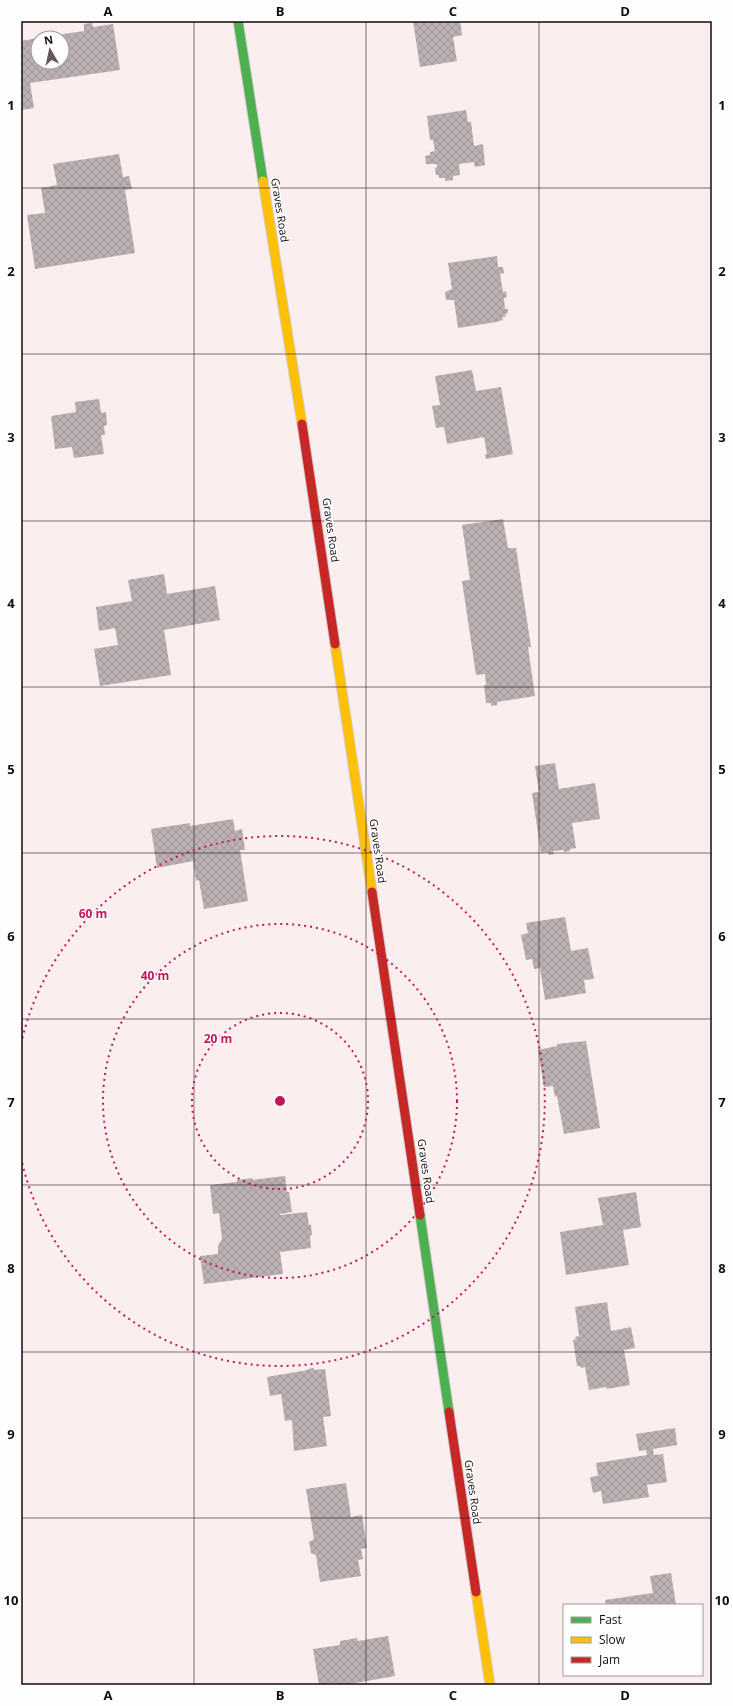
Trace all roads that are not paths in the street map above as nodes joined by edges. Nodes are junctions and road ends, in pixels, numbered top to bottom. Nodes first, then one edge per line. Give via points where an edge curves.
1 (238, 21) edge
2 (490, 1685) edge

1 - 2 street, Graves Road via 314,499

